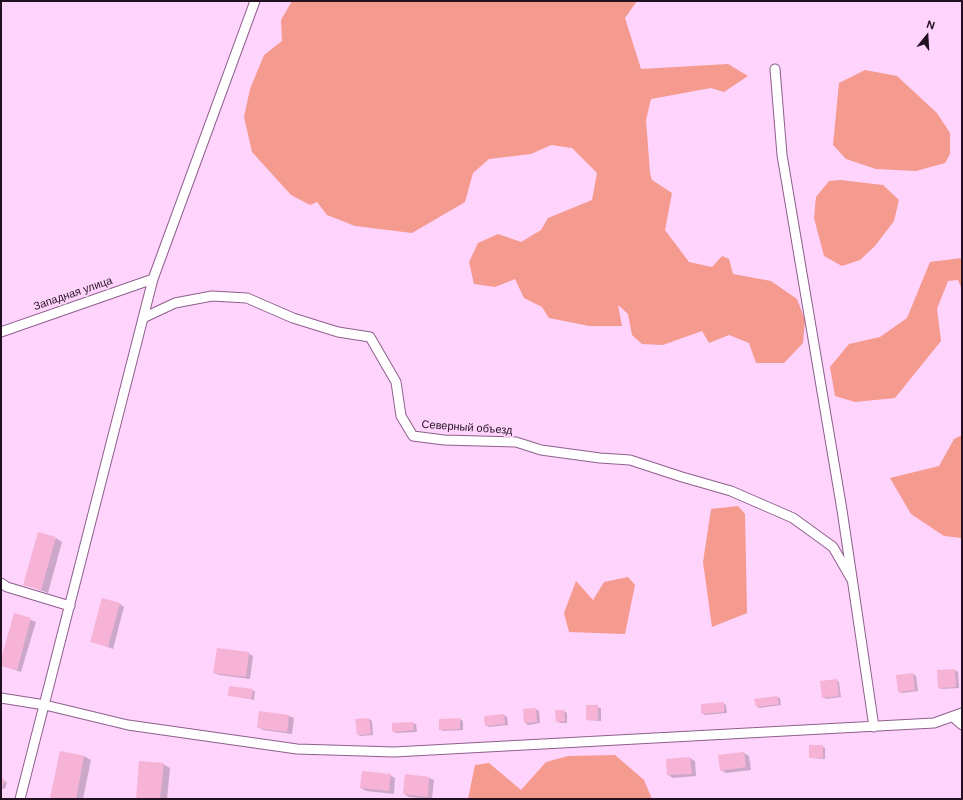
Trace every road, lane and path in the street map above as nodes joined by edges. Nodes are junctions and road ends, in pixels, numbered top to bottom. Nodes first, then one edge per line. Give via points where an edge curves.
1 (256, 1) edge
2 (775, 69) dead end
3 (153, 279) junction
4 (143, 318) junction
5 (1, 332) edge
6 (852, 580) junction
7 (1, 583) edge
8 (70, 606) junction
9 (1, 698) edge
10 (45, 705) junction
11 (962, 713) edge
12 (952, 717) junction
13 (962, 725) edge
14 (874, 727) junction
15 (20, 799) edge

1 - 3 street
2 - 6 street via 782,155
3 - 4 street
3 - 5 street, Западная улица
4 - 6 street, Северный объезд via 175,303 212,296 247,298 293,318 338,332 370,336 396,382 401,416 413,436 444,440 516,442 541,450 630,460 731,491 793,518 827,543 833,548
4 - 8 street
6 - 14 street
7 - 8 street
8 - 10 street
9 - 10 street
10 - 14 street via 128,725 297,749 394,752
10 - 15 street
11 - 12 street
12 - 13 street
12 - 14 street via 934,723

